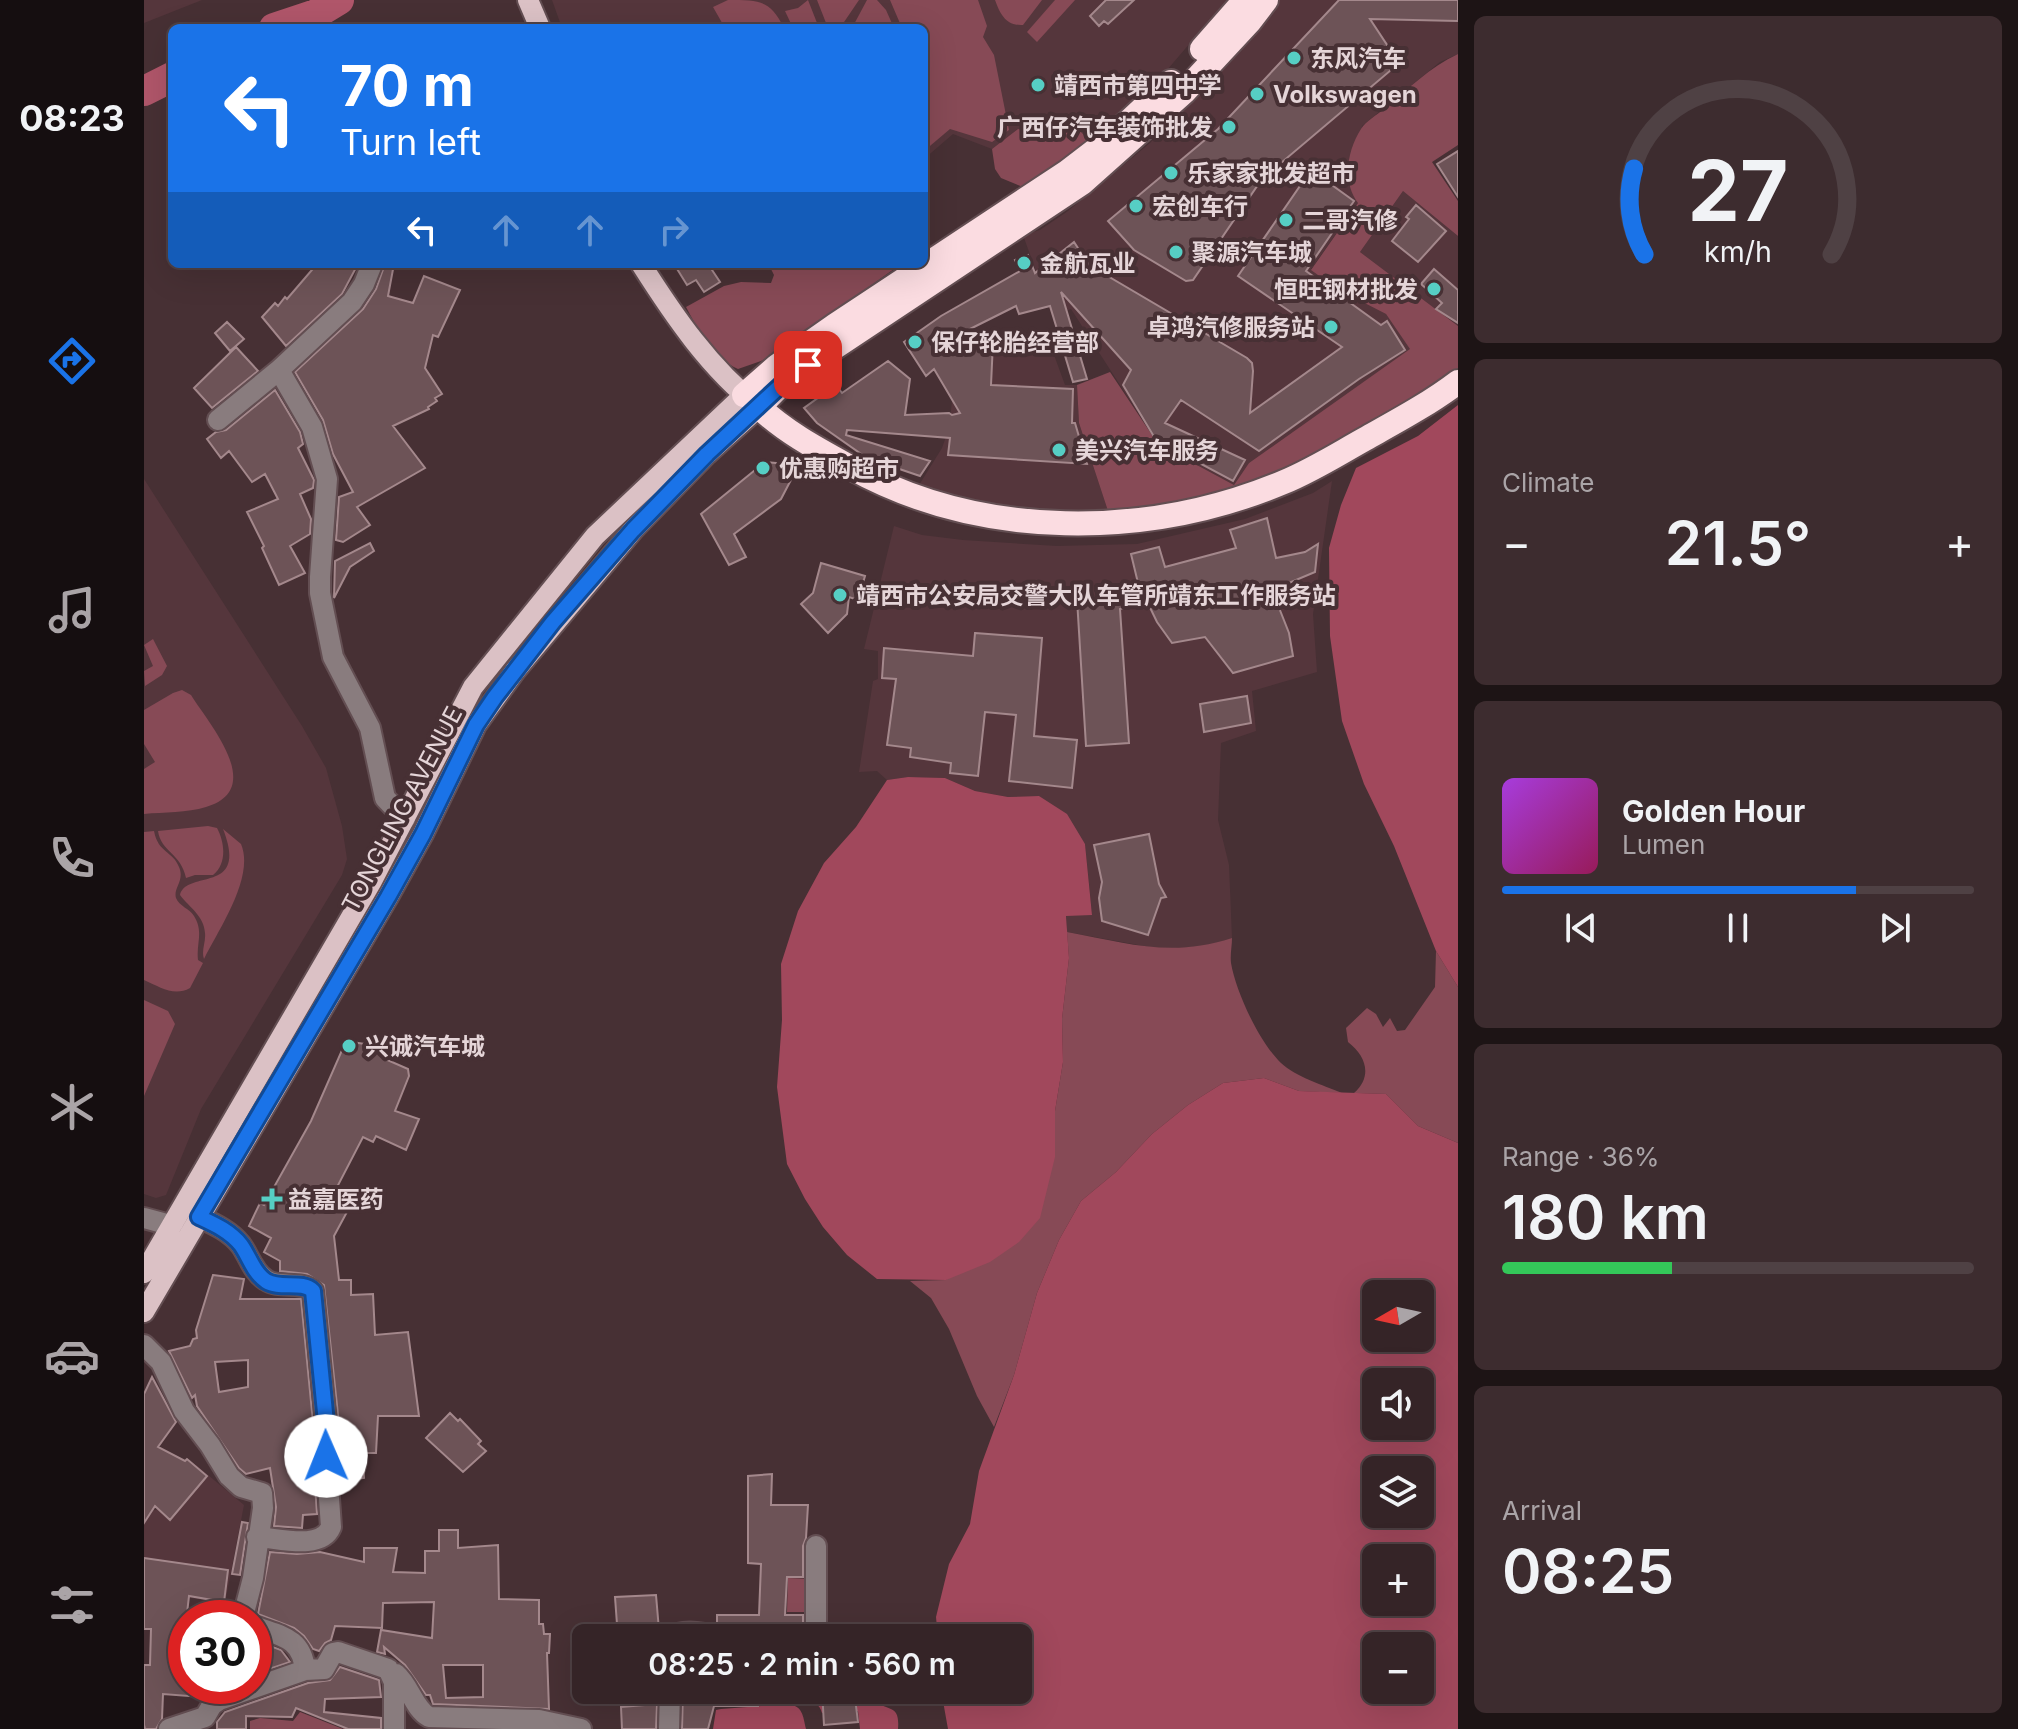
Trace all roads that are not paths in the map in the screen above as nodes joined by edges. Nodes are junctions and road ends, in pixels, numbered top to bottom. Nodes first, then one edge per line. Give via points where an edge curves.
1 (514, 0) edge
2 (528, 0) edge
3 (1245, 0) edge
4 (1266, 0) edge
5 (524, 24) edge
6 (538, 24) edge
7 (928, 262) edge
8 (370, 268) edge
9 (632, 268) edge
10 (644, 268) edge
11 (918, 268) edge
12 (279, 370) junction
13 (1458, 382) edge
14 (1458, 394) edge
15 (746, 407) junction
16 (218, 420) dead end
17 (405, 819) junction
18 (199, 1217) junction
19 (144, 1218) edge
20 (170, 1225) junction
21 (144, 1273) edge
22 (144, 1312) edge
23 (144, 1345) edge
24 (257, 1537) junction
25 (816, 1546) dead end
26 (247, 1600) edge
27 (816, 1624) edge
28 (272, 1632) edge
29 (305, 1670) junction
30 (391, 1674) junction
31 (670, 1704) edge
32 (169, 1729) edge
33 (394, 1729) edge
34 (581, 1729) edge
35 (669, 1729) edge

1 - 5 main road
2 - 6 main road
3 - 7 highway, TONGLING AVENUE via 1170,82 1091,155
4 - 15 highway, TONGLING AVENUE via 1184,92 1082,183
8 - 12 street via 352,302
9 - 15 main road via 706,374
10 - 15 main road
11 - 15 highway, TONGLING AVENUE via 777,366
12 - 16 street
12 - 17 street via 312,427 327,479 320,585 333,657 370,728 385,798
13 - 15 highway via 1282,483 1218,504 1120,523 1006,518 906,495
14 - 15 highway via 1339,467 1278,495 1204,517 1104,536 983,526 913,511 857,487
15 - 17 main road, TONGLING AVENUE via 595,536 473,687
15 - 18 main road, TONGLING AVENUE via 610,556 476,725 395,884
17 - 20 main road, TONGLING AVENUE
18 - 22 main road, TONGLING AVENUE
18 - 24 street via 239,1243 265,1280 313,1291 331,1527 315,1541
19 - 20 street
20 - 21 main road, TONGLING AVENUE
23 - 24 street via 161,1362 184,1411 229,1476 241,1487 262,1493
24 - 26 street
25 - 27 street
28 - 29 street via 301,1651
29 - 30 street via 324,1669 338,1652 384,1666
29 - 32 street via 219,1700 205,1717
30 - 33 street
30 - 34 street via 400,1677 429,1717 539,1720
31 - 35 street

